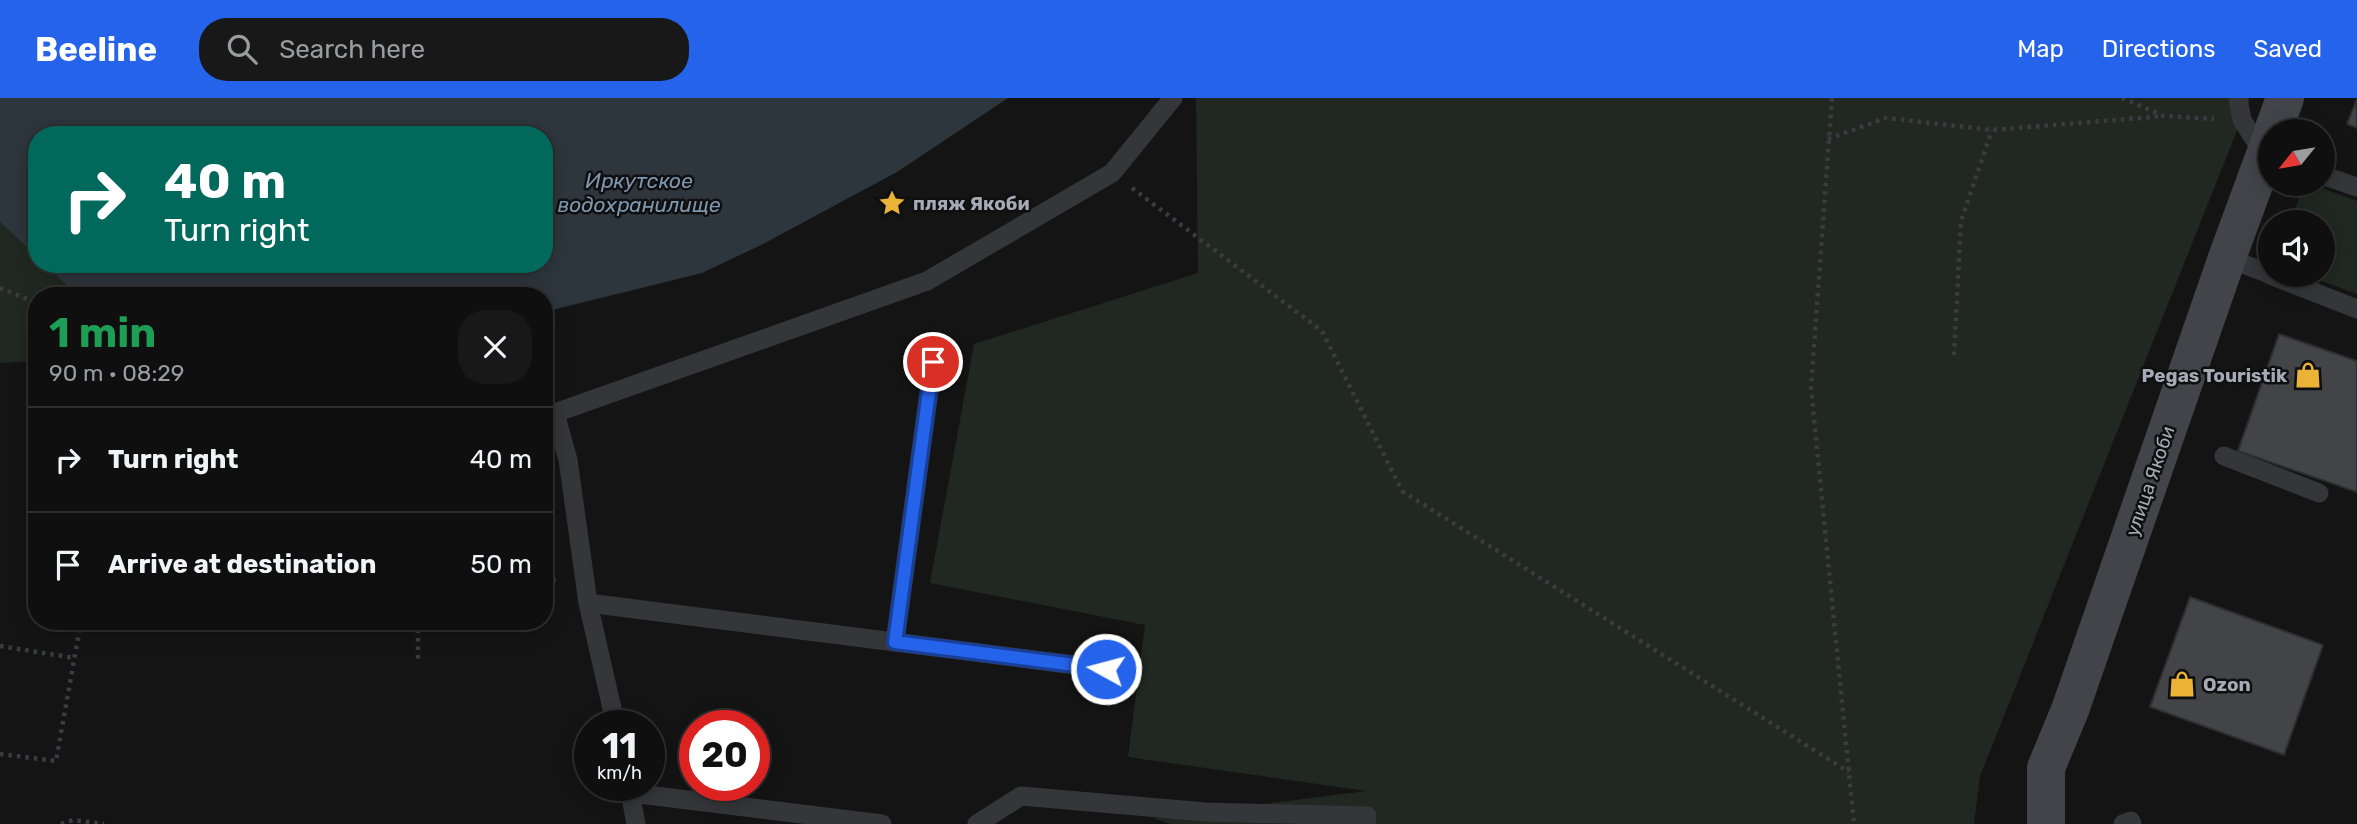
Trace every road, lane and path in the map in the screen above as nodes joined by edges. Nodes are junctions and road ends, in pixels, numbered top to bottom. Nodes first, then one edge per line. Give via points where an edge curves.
1 (1173, 98) edge
2 (1832, 98) edge
3 (2122, 98) edge
4 (2238, 98) edge
5 (2285, 98) edge
6 (2164, 116) junction
7 (2275, 119) edge
8 (1992, 130) junction
9 (2258, 131) edge
10 (1828, 139) junction
11 (2258, 140) edge
12 (2258, 160) edge
13 (1112, 173) junction
14 (2335, 179) edge
15 (2357, 187) edge
16 (2227, 258) junction
17 (2258, 270) edge
18 (2301, 287) edge
19 (0, 288) edge
20 (28, 299) edge
21 (2357, 309) edge
22 (1954, 355) dead end
23 (933, 362) dead end
24 (2224, 456) dead end
25 (2319, 492) dead end
26 (588, 603) junction
27 (79, 630) edge
28 (418, 630) edge
29 (895, 642) junction
30 (0, 646) edge
31 (74, 658) junction
32 (418, 661) dead end
33 (1106, 669) dead end
34 (612, 710) edge
35 (0, 754) edge
36 (1849, 772) junction
37 (665, 794) edge
38 (632, 801) edge
39 (2045, 821) edge
40 (61, 824) edge
41 (104, 824) edge
42 (636, 824) edge
43 (882, 824) edge
44 (977, 824) edge
45 (1366, 824) edge
46 (1854, 824) edge
47 (2123, 824) edge
48 (2132, 824) edge

1 - 13 lane
2 - 10 path
3 - 6 path
4 - 9 lane
5 - 7 street, улица Якоби
6 - 8 path
6 - 11 path
8 - 10 path via 1886,118
8 - 22 path via 1961,220
10 - 36 path via 1811,387
12 - 16 street, улица Якоби
13 - 26 lane via 927,281 555,413 568,460
13 - 36 path via 1322,331 1402,491
14 - 15 lane
16 - 17 lane
16 - 39 street, улица Якоби via 2046,768
18 - 21 lane
19 - 20 path
23 - 29 lane
24 - 25 lane
26 - 29 lane
26 - 34 lane
27 - 31 path
28 - 32 path
29 - 33 lane
30 - 31 path
31 - 35 path via 56,761
36 - 46 path
37 - 43 lane
38 - 42 lane
40 - 41 path via 73,820
44 - 45 lane via 1021,796 1205,812 1367,816
47 - 48 lane

